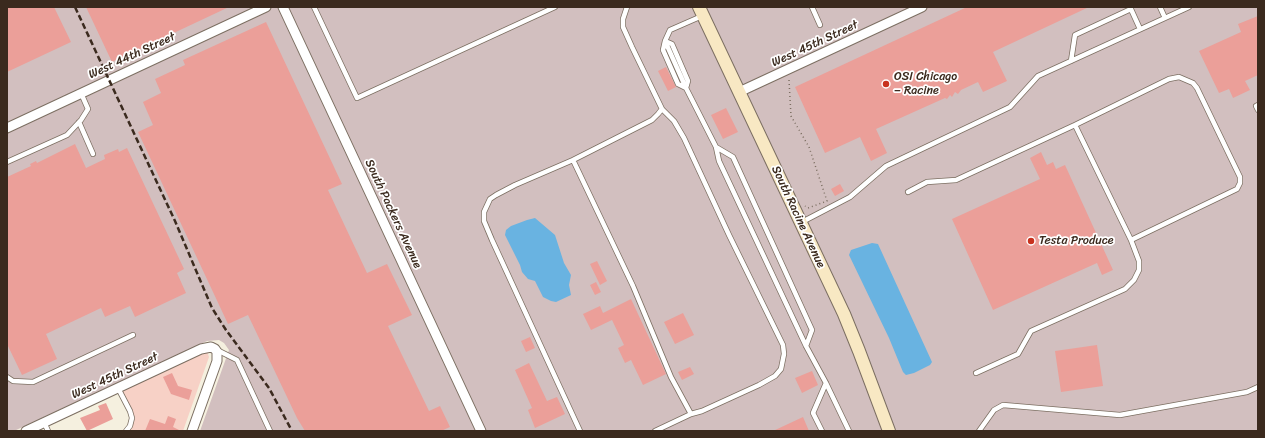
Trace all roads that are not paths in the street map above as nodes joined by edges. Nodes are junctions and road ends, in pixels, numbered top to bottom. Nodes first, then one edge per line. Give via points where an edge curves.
1 (266, 7) edge
2 (283, 7) edge
3 (314, 7) edge
4 (555, 7) edge
5 (627, 7) edge
6 (812, 7) edge
7 (922, 7) edge
8 (1160, 7) edge
9 (1189, 7) edge
10 (1130, 8) edge
11 (701, 11) edge
12 (1165, 18) junction
13 (820, 25) dead end
14 (1140, 29) junction
15 (665, 41) junction
16 (1071, 61) junction
17 (686, 88) junction
18 (739, 92) junction
19 (81, 93) junction
20 (1258, 105) edge
21 (662, 109) junction
22 (1258, 110) edge
23 (78, 122) junction
24 (1075, 125) junction
25 (7, 128) edge
26 (716, 147) junction
27 (93, 154) dead end
28 (572, 160) junction
29 (7, 162) edge
30 (908, 192) dead end
31 (801, 223) junction
32 (1131, 240) junction
33 (133, 335) dead end
34 (806, 346) junction
35 (215, 349) junction
36 (976, 373) dead end
37 (7, 377) edge
38 (826, 383) junction
39 (1258, 387) edge
40 (118, 388) junction
41 (690, 414) junction
42 (46, 427) edge
43 (26, 431) edge
44 (126, 431) edge
45 (192, 431) edge
46 (270, 431) edge
47 (481, 431) edge
48 (580, 431) edge
49 (655, 431) edge
50 (822, 431) edge
51 (848, 431) edge
52 (888, 431) edge
53 (980, 431) edge

1 - 19 street, West 44th Street
2 - 47 street, South Packers Avenue
3 - 4 lane via 356,98
5 - 21 lane via 623,18 624,27
6 - 13 lane
7 - 18 street, West 45th Street
8 - 12 lane
9 - 12 lane
10 - 14 lane
10 - 16 lane via 1075,35
11 - 15 lane via 670,30
11 - 18 street, South Racine Avenue
12 - 14 lane
14 - 16 lane
15 - 17 lane via 672,44 688,81
15 - 17 lane via 663,50 678,84
16 - 31 lane via 1038,76 1010,107 886,166 850,197
17 - 26 lane
18 - 31 street, South Racine Avenue
19 - 23 lane via 88,109
19 - 25 street, West 44th Street
20 - 22 lane
21 - 28 lane via 652,120
21 - 41 lane via 674,120 684,138 783,345 784,354 781,369 775,376 702,411
23 - 27 lane
23 - 29 lane via 67,135
24 - 30 lane via 956,180 927,182
24 - 32 lane
24 - 32 lane via 1169,79 1179,77 1193,83 1197,88 1240,177 1240,183 1237,189
26 - 34 lane via 719,161
26 - 34 lane via 733,157 812,330
28 - 41 lane via 633,286 671,377
28 - 48 lane via 527,179 490,199 484,212 484,221
31 - 52 street, South Racine Avenue via 844,314
32 - 36 lane via 1139,261 1139,270 1125,289 1031,332 1018,354
33 - 37 lane via 33,382 13,381
34 - 38 lane
35 - 40 street, West 45th Street via 206,347
35 - 45 street via 217,362
35 - 46 lane via 237,360
38 - 50 lane via 813,413
38 - 51 lane
39 - 53 lane via 1246,392 1120,415 1003,404 994,410
40 - 42 street, West 45th Street
40 - 44 lane via 132,418
41 - 49 lane
42 - 43 street, West 45th Street

